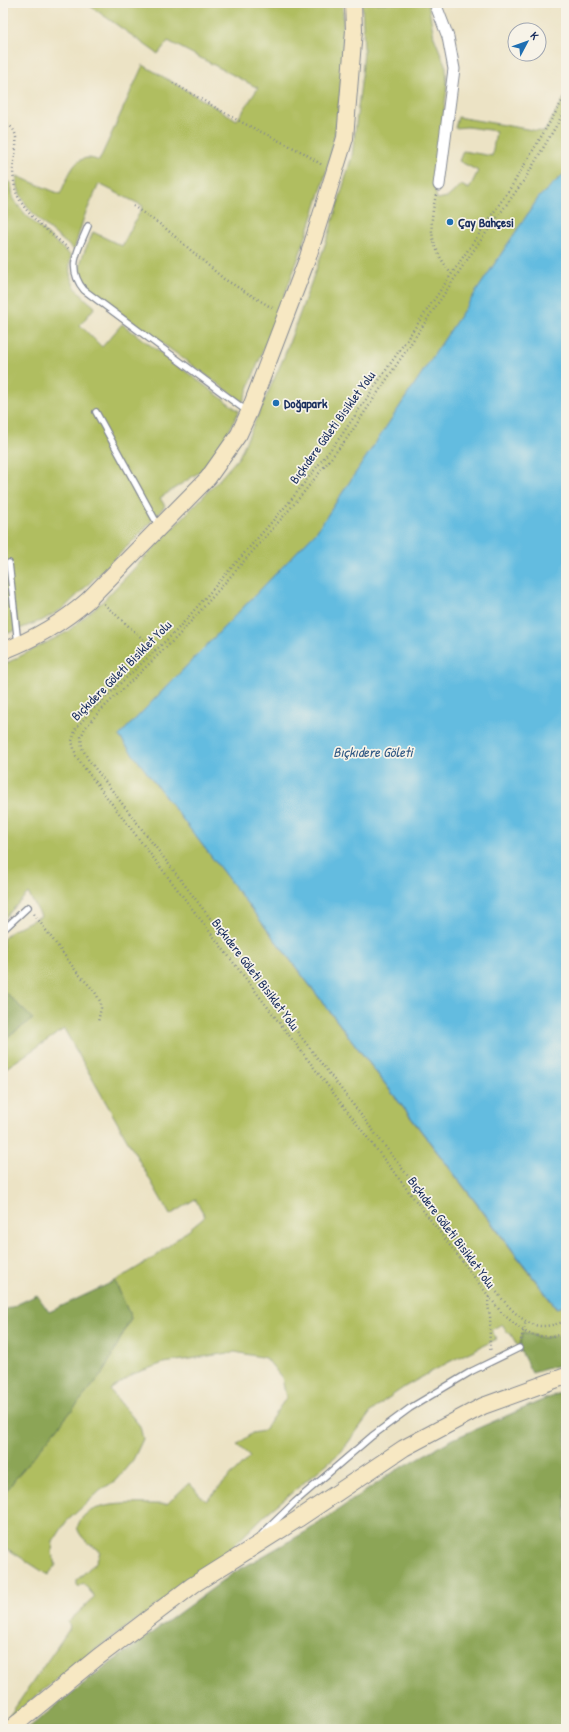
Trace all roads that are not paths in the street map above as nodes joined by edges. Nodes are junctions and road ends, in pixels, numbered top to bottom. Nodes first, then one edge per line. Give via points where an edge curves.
1 (353, 3) edge
2 (435, 3) edge
3 (439, 185) road end
4 (88, 226) dead end
5 (96, 412) dead end
6 (248, 412) junction
7 (159, 527) junction
8 (9, 563) dead end
9 (18, 645) junction
10 (3, 651) edge
11 (28, 907) road end
12 (3, 930) edge
13 (518, 1348) road end
14 (566, 1376) edge
15 (242, 1554) junction
16 (10, 1729) edge

1 - 6 street via 354,30 346,138 308,258
2 - 3 street via 448,37 454,69
4 - 6 lane via 74,264 79,284 91,297
5 - 7 lane
6 - 7 street via 239,434 218,466
7 - 9 street via 69,617
8 - 9 lane
9 - 10 street
11 - 12 lane
13 - 15 lane via 410,1408 372,1436 295,1502
14 - 15 street via 483,1406 449,1422 404,1448
15 - 16 street via 151,1615

